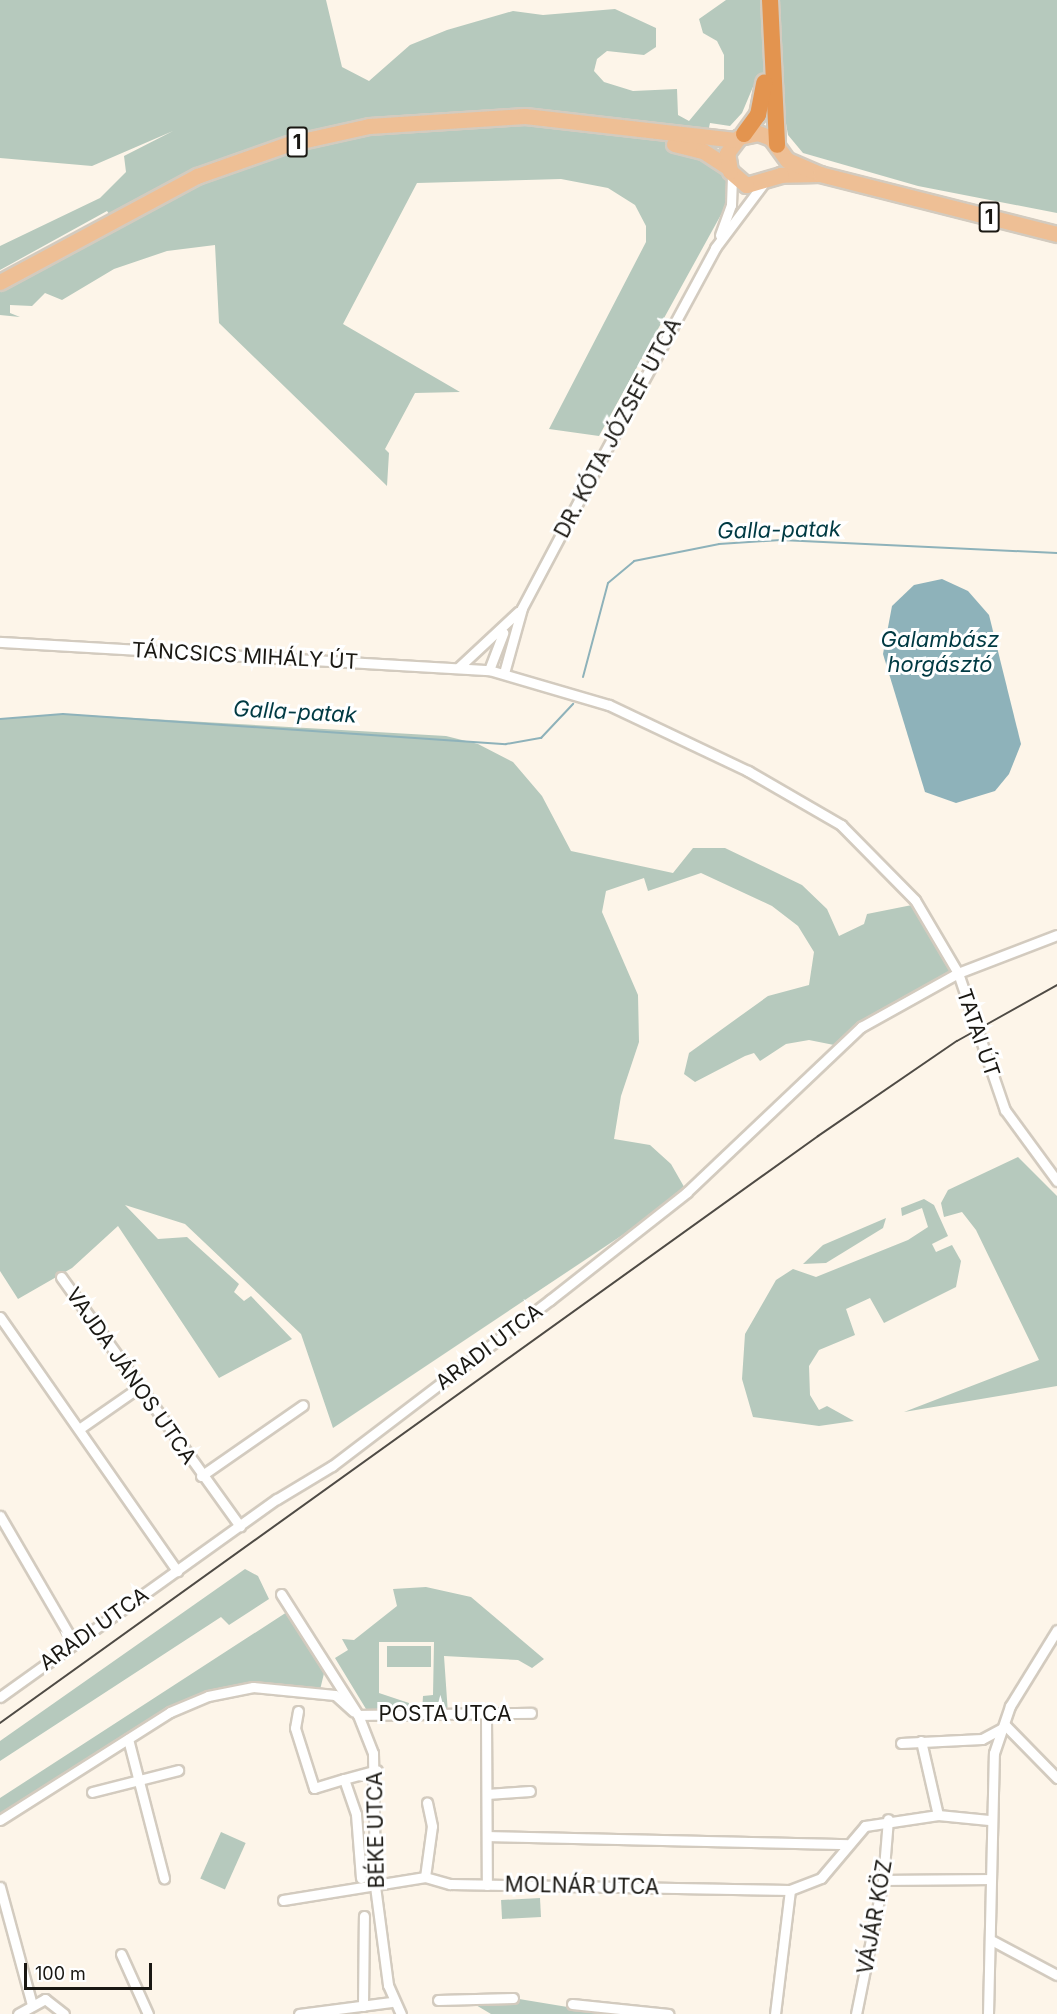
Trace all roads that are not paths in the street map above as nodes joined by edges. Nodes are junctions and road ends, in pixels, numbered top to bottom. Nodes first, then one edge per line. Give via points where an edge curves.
1 (770, 0) edge
2 (771, 59) junction
3 (624, 129) junction
4 (739, 137) junction
5 (777, 145) junction
6 (730, 171) junction
7 (820, 174) junction
8 (767, 182) junction
9 (1057, 234) edge
10 (715, 248) junction
11 (0, 282) edge
12 (522, 608) junction
13 (508, 623) junction
14 (0, 642) edge
15 (459, 667) junction
16 (489, 669) junction
17 (504, 673) junction
18 (1057, 935) edge
19 (958, 973) junction
20 (1057, 1181) edge
21 (61, 1277) dead end
22 (0, 1317) edge
23 (138, 1388) junction
24 (303, 1405) dead end
25 (79, 1429) junction
26 (201, 1476) junction
27 (0, 1516) edge
28 (240, 1526) junction
29 (177, 1571) junction
30 (281, 1594) dead end
31 (1057, 1630) edge
32 (74, 1643) junction
33 (0, 1697) edge
34 (298, 1711) dead end
35 (531, 1713) dead end
36 (358, 1715) junction
37 (486, 1716) junction
38 (1006, 1726) junction
39 (128, 1739) junction
40 (921, 1741) junction
41 (901, 1743) dead end
42 (178, 1770) dead end
43 (377, 1770) junction
44 (140, 1778) junction
45 (1057, 1778) edge
46 (344, 1779) junction
47 (530, 1791) dead end
48 (92, 1792) dead end
49 (487, 1794) junction
50 (427, 1803) dead end
51 (938, 1815) junction
52 (888, 1819) junction
53 (0, 1820) edge
54 (989, 1821) junction
55 (489, 1836) junction
56 (846, 1844) junction
57 (164, 1878) dead end
58 (361, 1878) dead end
59 (425, 1878) junction
60 (990, 1879) junction
61 (884, 1880) junction
62 (487, 1885) junction
63 (375, 1886) junction
64 (0, 1887) edge
65 (790, 1890) junction
66 (283, 1900) dead end
67 (363, 1916) dead end
68 (993, 1941) junction
69 (122, 1954) dead end
70 (1057, 1975) edge
71 (513, 1998) dead end
72 (438, 2000) dead end
73 (392, 2002) junction
74 (572, 2004) dead end
75 (32, 2005) junction
76 (363, 2006) junction
77 (18, 2014) edge
78 (64, 2014) edge
79 (148, 2014) edge
80 (299, 2014) edge
81 (401, 2014) edge
82 (668, 2014) edge
83 (775, 2014) edge
84 (856, 2014) edge
85 (988, 2014) edge

1 - 2 highway
2 - 4 highway via 758,116
2 - 5 highway
3 - 4 main road, 1
3 - 6 main road, 1 via 703,151
3 - 11 main road, 1 via 493,115 416,119 318,137 197,176
4 - 5 main road, 1 via 763,134
4 - 6 main road
5 - 7 main road, 1 via 787,160
5 - 8 main road via 780,163
6 - 8 main road, 1 via 746,185
6 - 10 street via 731,205
7 - 8 main road, 1
7 - 9 main road, 1
8 - 10 street
10 - 12 street, DR. KÓTA JÓZSEF UTCA
12 - 13 street, DR. KÓTA JÓZSEF UTCA
12 - 17 street, DR. KÓTA JÓZSEF UTCA
13 - 15 street, DR. KÓTA JÓZSEF UTCA
13 - 16 street, DR. KÓTA JÓZSEF UTCA
14 - 15 street, TÁNCSICS MIHÁLY ÚT
15 - 16 street, TÁNCSICS MIHÁLY ÚT
16 - 17 street, TÁNCSICS MIHÁLY ÚT
17 - 19 street, TÁNCSICS MIHÁLY ÚT via 578,694 719,757 841,825 915,900
18 - 19 street, TATAI ÚT
19 - 20 street, TATAI ÚT via 1005,1110
19 - 28 street, ARADI UTCA via 861,1027 687,1192 347,1455
21 - 23 street, VAJDA JÁNOS UTCA
22 - 25 street
23 - 25 street
23 - 26 street, VAJDA JÁNOS UTCA
24 - 26 street, VAJDA JÁNOS UTCA
25 - 29 street
26 - 28 street, VAJDA JÁNOS UTCA
27 - 32 street
28 - 29 street, ARADI UTCA
29 - 32 street, ARADI UTCA
30 - 36 street, BÉKE UTCA
31 - 38 street via 1010,1706
32 - 33 street, ARADI UTCA
34 - 46 street via 295,1728 314,1788
35 - 37 street, POSTA UTCA
36 - 37 street, POSTA UTCA
36 - 39 street via 335,1695 253,1687 190,1702
36 - 43 street, BÉKE UTCA
37 - 49 street
38 - 40 street via 982,1739
38 - 45 street
38 - 54 street via 994,1753
39 - 44 street
39 - 53 street
40 - 41 street
40 - 51 street
42 - 44 street
43 - 46 street
43 - 63 street, BÉKE UTCA
44 - 48 street
44 - 57 street
46 - 58 street via 356,1814
47 - 49 street
49 - 55 street
50 - 59 street via 432,1826
51 - 52 street, MOLNÁR UTCA
51 - 54 street, MOLNÁR UTCA
52 - 56 street, MOLNÁR UTCA via 865,1826
52 - 61 street, VÁJÁR KÖZ
54 - 60 street
55 - 56 street
55 - 62 street
56 - 65 street, MOLNÁR UTCA via 821,1878
59 - 62 street, MOLNÁR UTCA
59 - 63 street, MOLNÁR UTCA
60 - 61 street
60 - 68 street
61 - 84 street, VÁJÁR KÖZ
62 - 65 street, MOLNÁR UTCA
63 - 66 street, MOLNÁR UTCA
63 - 73 street, BÉKE UTCA
64 - 75 street
65 - 83 street
67 - 76 street
68 - 70 street
68 - 85 street
69 - 79 street
71 - 72 street
73 - 76 street
73 - 81 street, BÉKE UTCA
74 - 82 street
75 - 77 street
75 - 78 street via 45,2000
76 - 80 street

